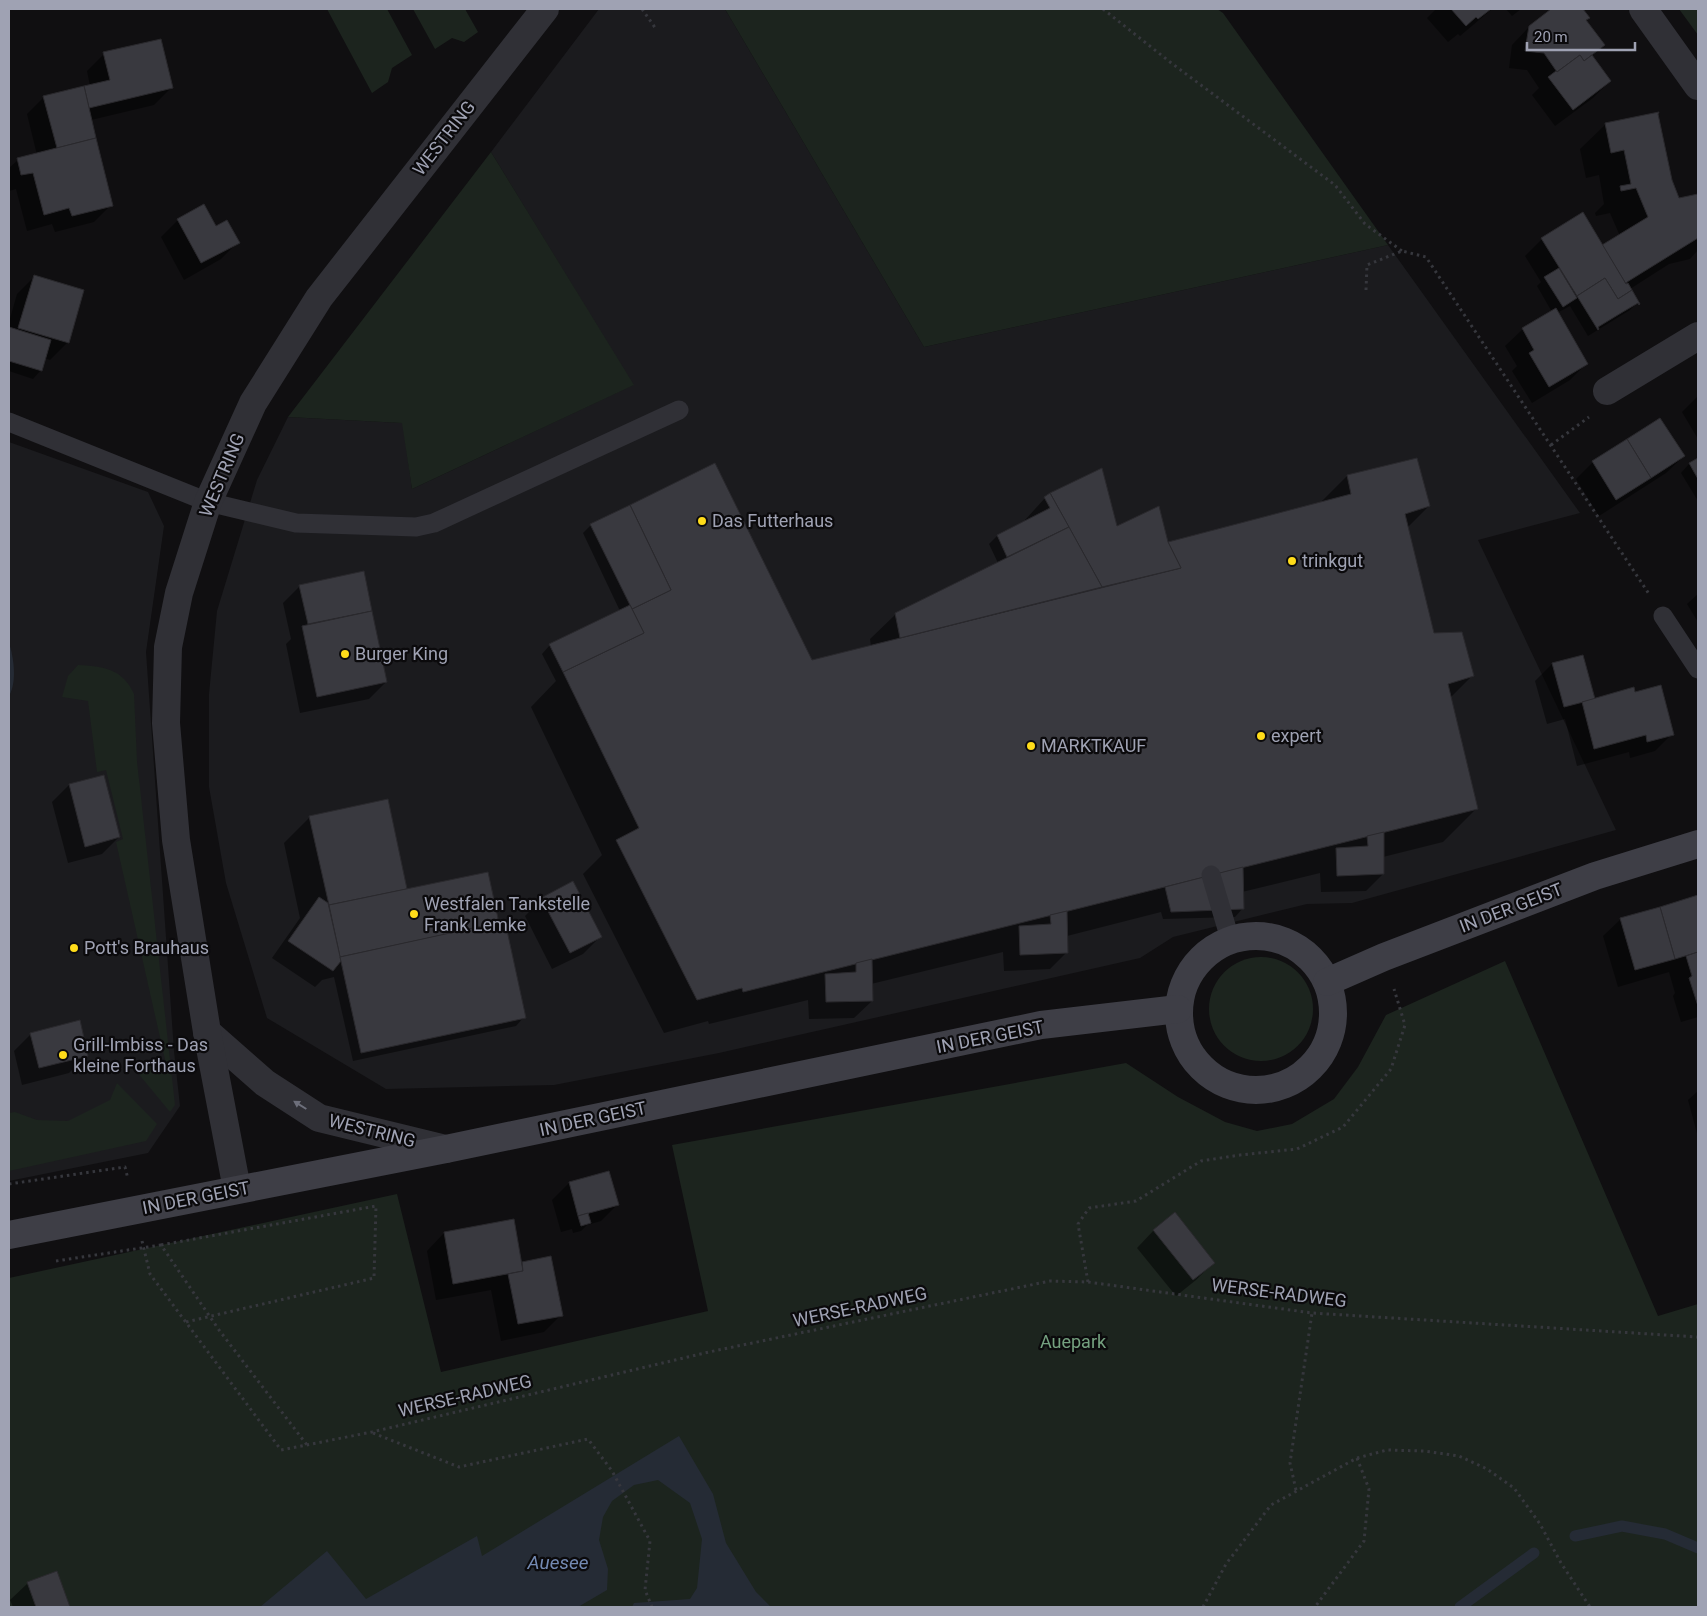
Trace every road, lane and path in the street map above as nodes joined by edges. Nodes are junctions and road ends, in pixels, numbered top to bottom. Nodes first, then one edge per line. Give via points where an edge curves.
1 (544, 9) edge
2 (642, 9) edge
3 (1103, 9) edge
4 (1643, 9) edge
5 (656, 29) dead end
6 (1698, 86) edge
7 (1402, 251) junction
8 (1366, 290) dead end
9 (1698, 336) edge
10 (1607, 391) joint
11 (679, 410) dead end
12 (9, 422) edge
13 (1551, 444) junction
14 (208, 502) junction
15 (1663, 616) joint
16 (1698, 669) edge
17 (1698, 844) edge
18 (1211, 875) dead end
19 (1230, 939) junction
20 (1384, 957) junction
21 (1327, 982) junction
22 (1178, 1009) junction
23 (207, 1032) junction
24 (446, 1150) junction
25 (9, 1184) edge
26 (237, 1189) junction
27 (134, 1210) junction
28 (9, 1235) edge
29 (161, 1245) junction
30 (144, 1248) junction
31 (47, 1263) dead end
32 (1088, 1282) junction
33 (1312, 1313) junction
34 (209, 1316) junction
35 (186, 1322) junction
36 (1698, 1337) edge
37 (372, 1432) junction
38 (307, 1445) junction
39 (1357, 1458) junction
40 (1296, 1490) junction
41 (652, 1607) edge
42 (1203, 1607) edge
43 (1315, 1607) edge
44 (1590, 1607) edge

1 - 14 street, WESTRING via 319,298 252,403
2 - 5 path
3 - 7 path via 1335,185 1365,224
4 - 6 street
7 - 8 path via 1367,265
7 - 13 path via 1426,257
9 - 10 street
10 - 13 path via 1600,410
11 - 14 lane via 434,523 416,528 296,523
12 - 14 lane
13 - 15 path
14 - 23 street, WESTRING via 179,593 168,647 166,724 176,840
15 - 16 lane
17 - 20 main road, IN DER GEIST via 1595,876
18 - 19 lane
19 - 21 main road via 1253,935 1276,938 1297,947 1315,962
19 - 22 main road via 1210,950 1193,966 1182,986
20 - 21 main road, IN DER GEIST
20 - 32 path via 1405,1025 1391,1069 1343,1128 1297,1149 1201,1161 1136,1201 1089,1208 1078,1224
21 - 22 main road via 1333,1002 1333,1024 1327,1044 1316,1062 1300,1077 1280,1087 1260,1090 1238,1088 1218,1081 1188,1050 1180,1031
22 - 24 main road, IN DER GEIST via 1041,1025
24 -> 23 street, WESTRING via 319,1118 265,1083
23 - 26 street, WESTRING
24 - 26 main road, IN DER GEIST
25 - 27 path via 125,1167
26 - 27 main road, IN DER GEIST
27 - 28 main road, IN DER GEIST
29 - 30 path
29 - 34 path
29 - 34 path via 376,1206 374,1278
30 - 31 path
30 - 35 path, WERSE-RADWEG via 150,1274
32 - 33 path, WERSE-RADWEG
32 - 37 path, WERSE-RADWEG via 1050,1281 718,1350
33 - 36 path, WERSE-RADWEG
33 - 40 path via 1290,1463
34 - 35 path
34 - 38 path
35 - 38 path, WERSE-RADWEG via 281,1450
37 - 38 path, WERSE-RADWEG
37 - 41 path via 459,1467 588,1439 612,1471 650,1540 645,1590
39 - 40 path
39 - 43 path via 1369,1488 1364,1541
39 - 44 path via 1387,1450 1424,1451 1459,1456 1487,1469 1514,1488 1540,1524
40 - 42 path via 1271,1505 1256,1523 1226,1564

